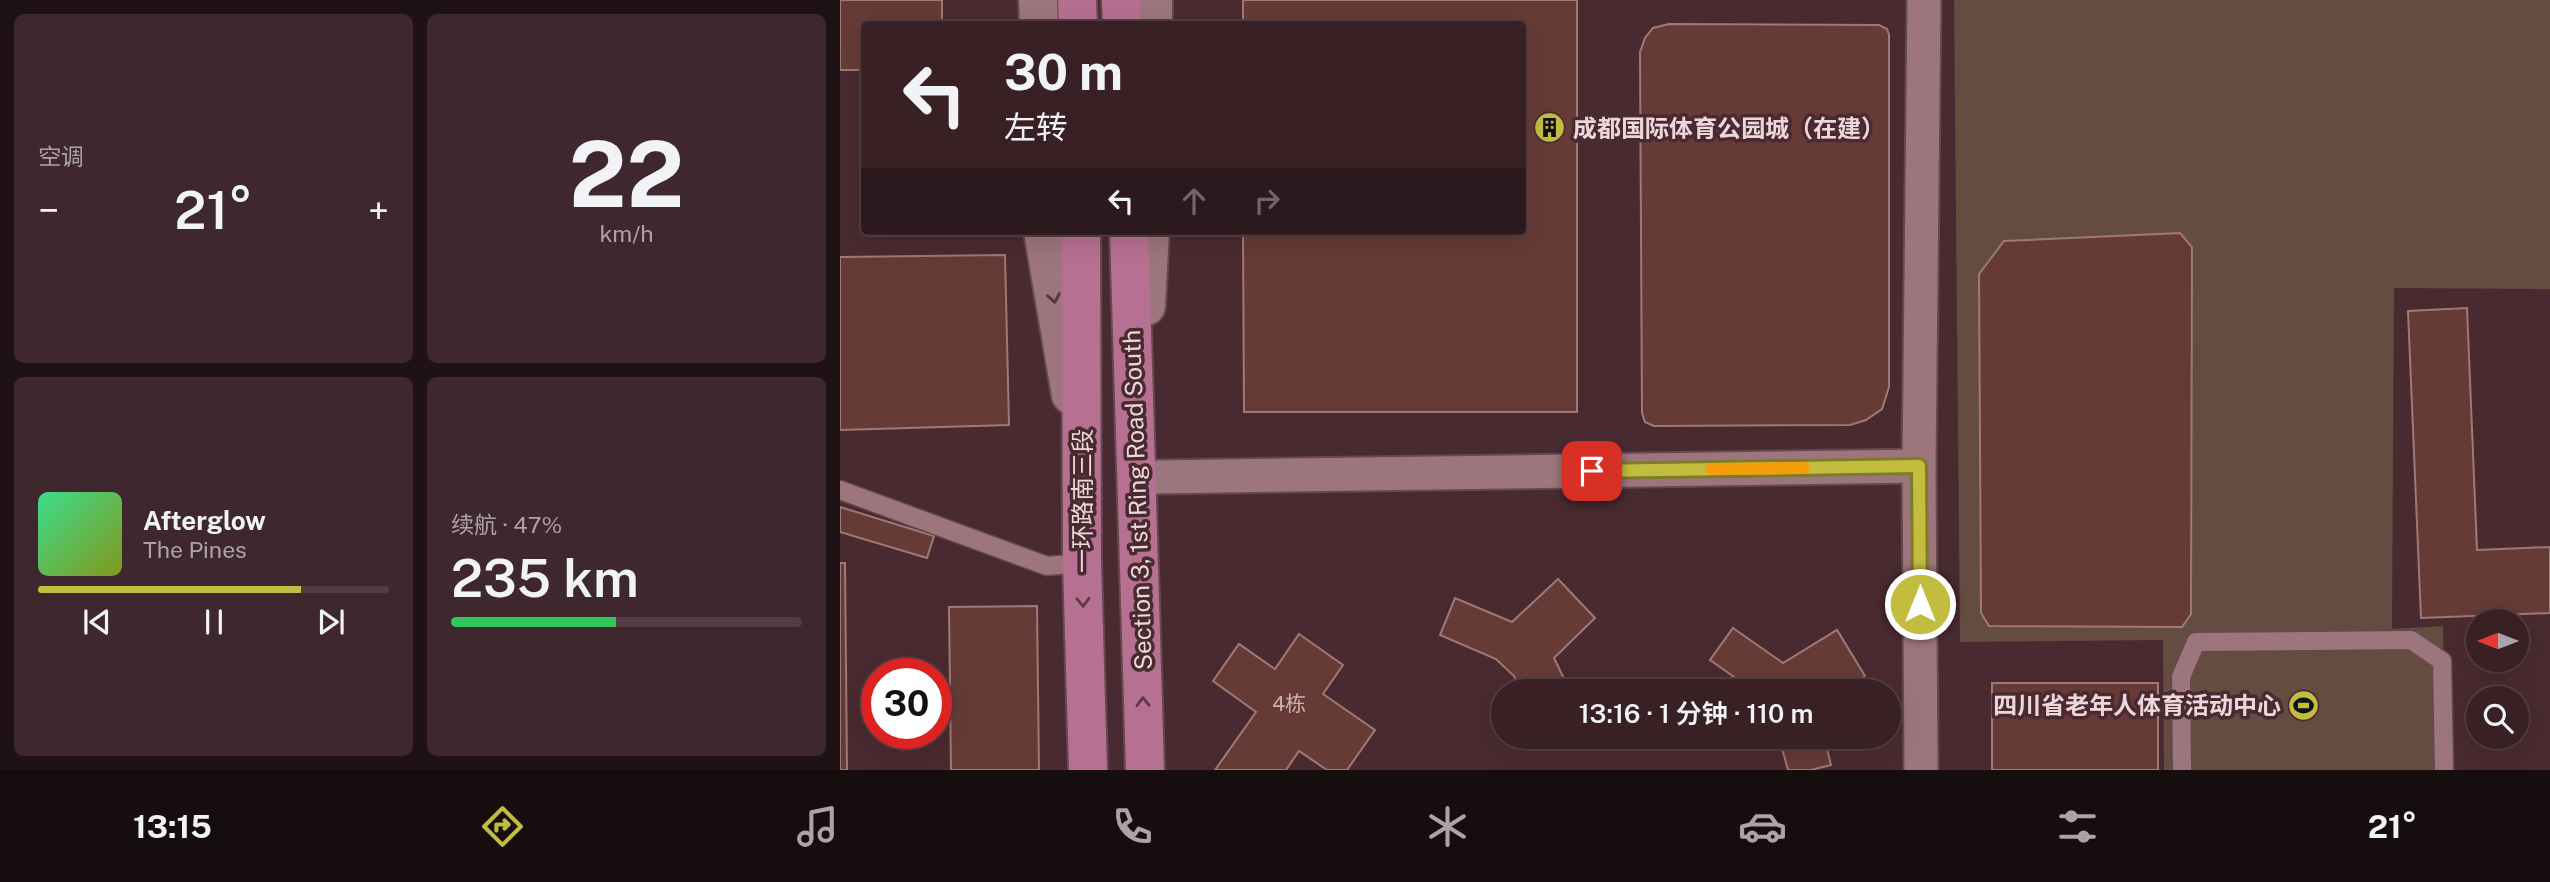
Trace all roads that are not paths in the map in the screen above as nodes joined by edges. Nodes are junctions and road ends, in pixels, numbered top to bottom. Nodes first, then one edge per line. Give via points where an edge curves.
1 (1038, 0) edge
2 (1077, 0) edge
3 (1121, 0) edge
4 (1153, 0) edge
5 (1924, 0) edge
6 (1038, 21) edge
7 (1078, 21) edge
8 (1122, 21) edge
9 (1153, 21) edge
10 (1044, 235) edge
11 (1081, 235) edge
12 (1129, 235) edge
13 (1150, 235) edge
14 (1082, 461) junction
15 (1919, 466) junction
16 (1147, 482) junction
17 (840, 490) edge
18 (1082, 563) junction
19 (1088, 770) edge
20 (1144, 770) edge
21 (1921, 770) edge
22 (2182, 770) edge
23 (2444, 770) edge

1 - 6 main road
2 - 7 main road
3 - 8 main road
4 - 9 main road
5 - 15 street
10 -> 14 main road
11 - 14 main road, 一环路南三段
12 - 16 main road, Section 3, 1st Ring Road South
13 - 16 main road
14 - 18 main road, 一环路南三段
15 - 16 street
15 - 21 street
20 -> 16 main road, Section 3, 1st Ring Road South
17 - 18 lane via 1046,566
18 -> 19 main road, 一环路南三段
22 - 23 lane via 2180,677 2196,642 2343,639 2411,640 2442,661

